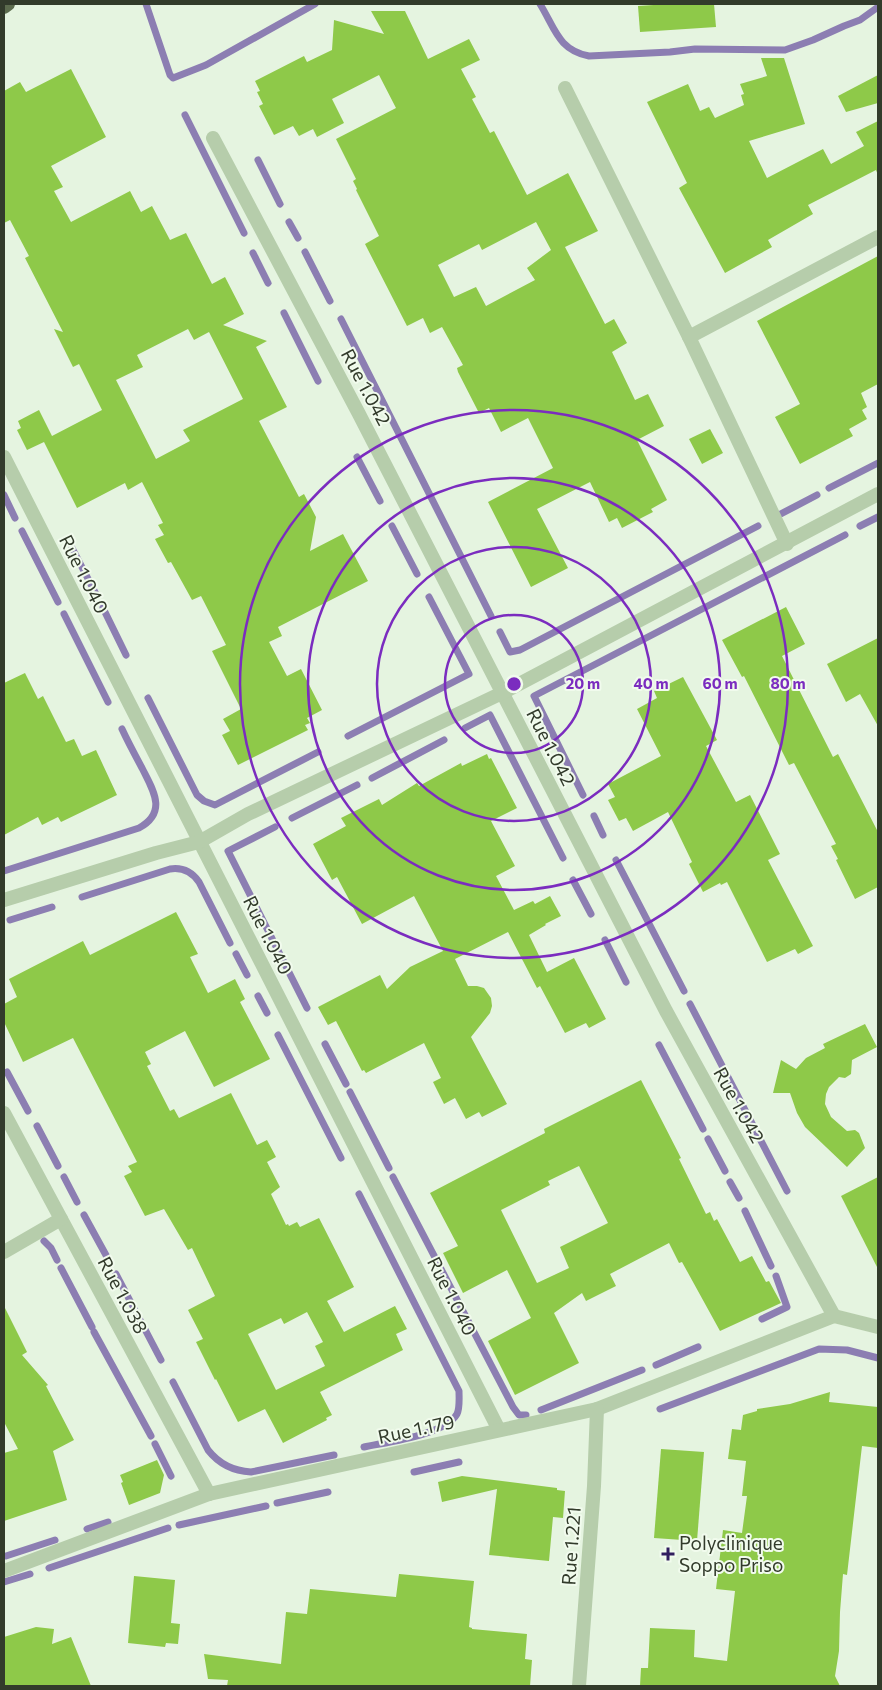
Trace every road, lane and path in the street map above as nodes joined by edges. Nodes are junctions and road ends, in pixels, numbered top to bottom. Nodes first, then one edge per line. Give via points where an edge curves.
1 (8, 4) edge
2 (4, 7) edge
3 (565, 88) dead end
4 (213, 138) dead end
5 (878, 238) edge
6 (689, 337) junction
7 (4, 458) edge
8 (878, 494) edge
9 (786, 544) junction
10 (502, 693) junction
11 (199, 842) junction
12 (4, 900) edge
13 (4, 1113) edge
14 (61, 1219) junction
15 (4, 1252) edge
16 (834, 1316) junction
17 (878, 1327) edge
18 (597, 1408) junction
19 (499, 1430) junction
20 (209, 1494) junction
21 (4, 1572) edge
22 (579, 1686) edge

1 - 2 highway
3 - 6 street
4 - 10 street, Rue 1.042
5 - 6 street
6 - 9 street
7 - 11 street, Rue 1.040
8 - 9 street
9 - 10 street
10 - 11 street via 248,814
10 - 16 street, Rue 1.042 via 666,1011
11 - 12 street
11 - 19 street, Rue 1.040
13 - 14 street, Rue 1.038
14 - 15 street
14 - 20 street, Rue 1.038
16 - 17 street
16 - 18 street, Rue 1.179
18 - 19 street, Rue 1.179
18 - 22 street, Rue 1.221
19 - 20 street, Rue 1.179
20 - 21 street, Rue 1.179

